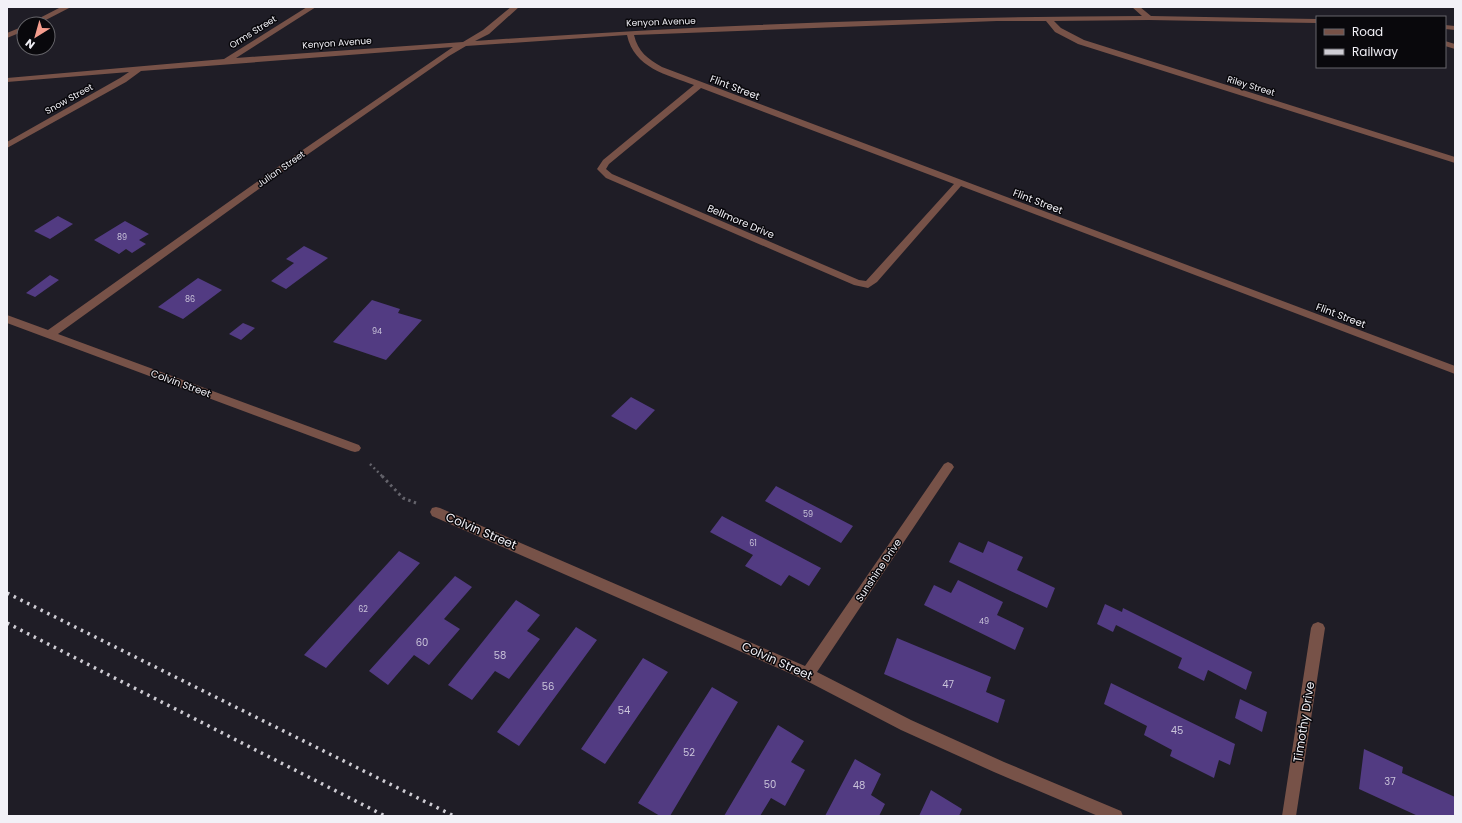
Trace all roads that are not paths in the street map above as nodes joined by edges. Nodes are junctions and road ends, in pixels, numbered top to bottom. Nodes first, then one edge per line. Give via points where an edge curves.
1 (67, 7) edge
2 (312, 7) edge
3 (515, 7) edge
4 (1136, 7) edge
5 (48, 16) edge
6 (1047, 18) junction
7 (1149, 18) junction
8 (1316, 21) edge
9 (630, 33) junction
10 (464, 44) junction
11 (226, 61) junction
12 (139, 68) junction
13 (7, 80) edge
14 (699, 85) junction
15 (7, 145) edge
16 (1455, 160) edge
17 (959, 183) junction
18 (7, 319) edge
19 (49, 335) junction
20 (1455, 370) edge
21 (355, 448) road end
22 (948, 466) dead end
23 (436, 512) road end
24 (1318, 628) dead end
25 (808, 674) junction
26 (1116, 816) edge
27 (1289, 816) edge

1 - 5 street
2 - 11 street, Orms Street
3 - 10 street, Julian Street via 486,32
4 - 7 street
6 - 7 street, Kenyon Avenue
6 - 9 street, Kenyon Avenue
6 - 16 street, Riley Street via 1058,30 1081,42
7 - 8 street, Kenyon Avenue
9 - 10 street, Kenyon Avenue
9 - 14 street, Flint Street via 632,45 646,62
10 - 11 street, Kenyon Avenue
10 - 19 street, Julian Street via 278,171
11 - 12 street, Kenyon Avenue
12 - 13 street, Kenyon Avenue
12 - 15 street, Snow Street via 123,80
14 - 17 street, Flint Street
14 - 17 street, Bellmore Drive via 606,162 601,169 609,176 857,283 868,285 874,280
17 - 20 street, Flint Street
18 - 19 street, Colvin Street
19 - 21 street, Colvin Street
22 - 25 street, Sunshine Drive
23 - 25 street, Colvin Street
24 - 27 street, Timothy Drive
25 - 26 street, Colvin Street via 906,725

